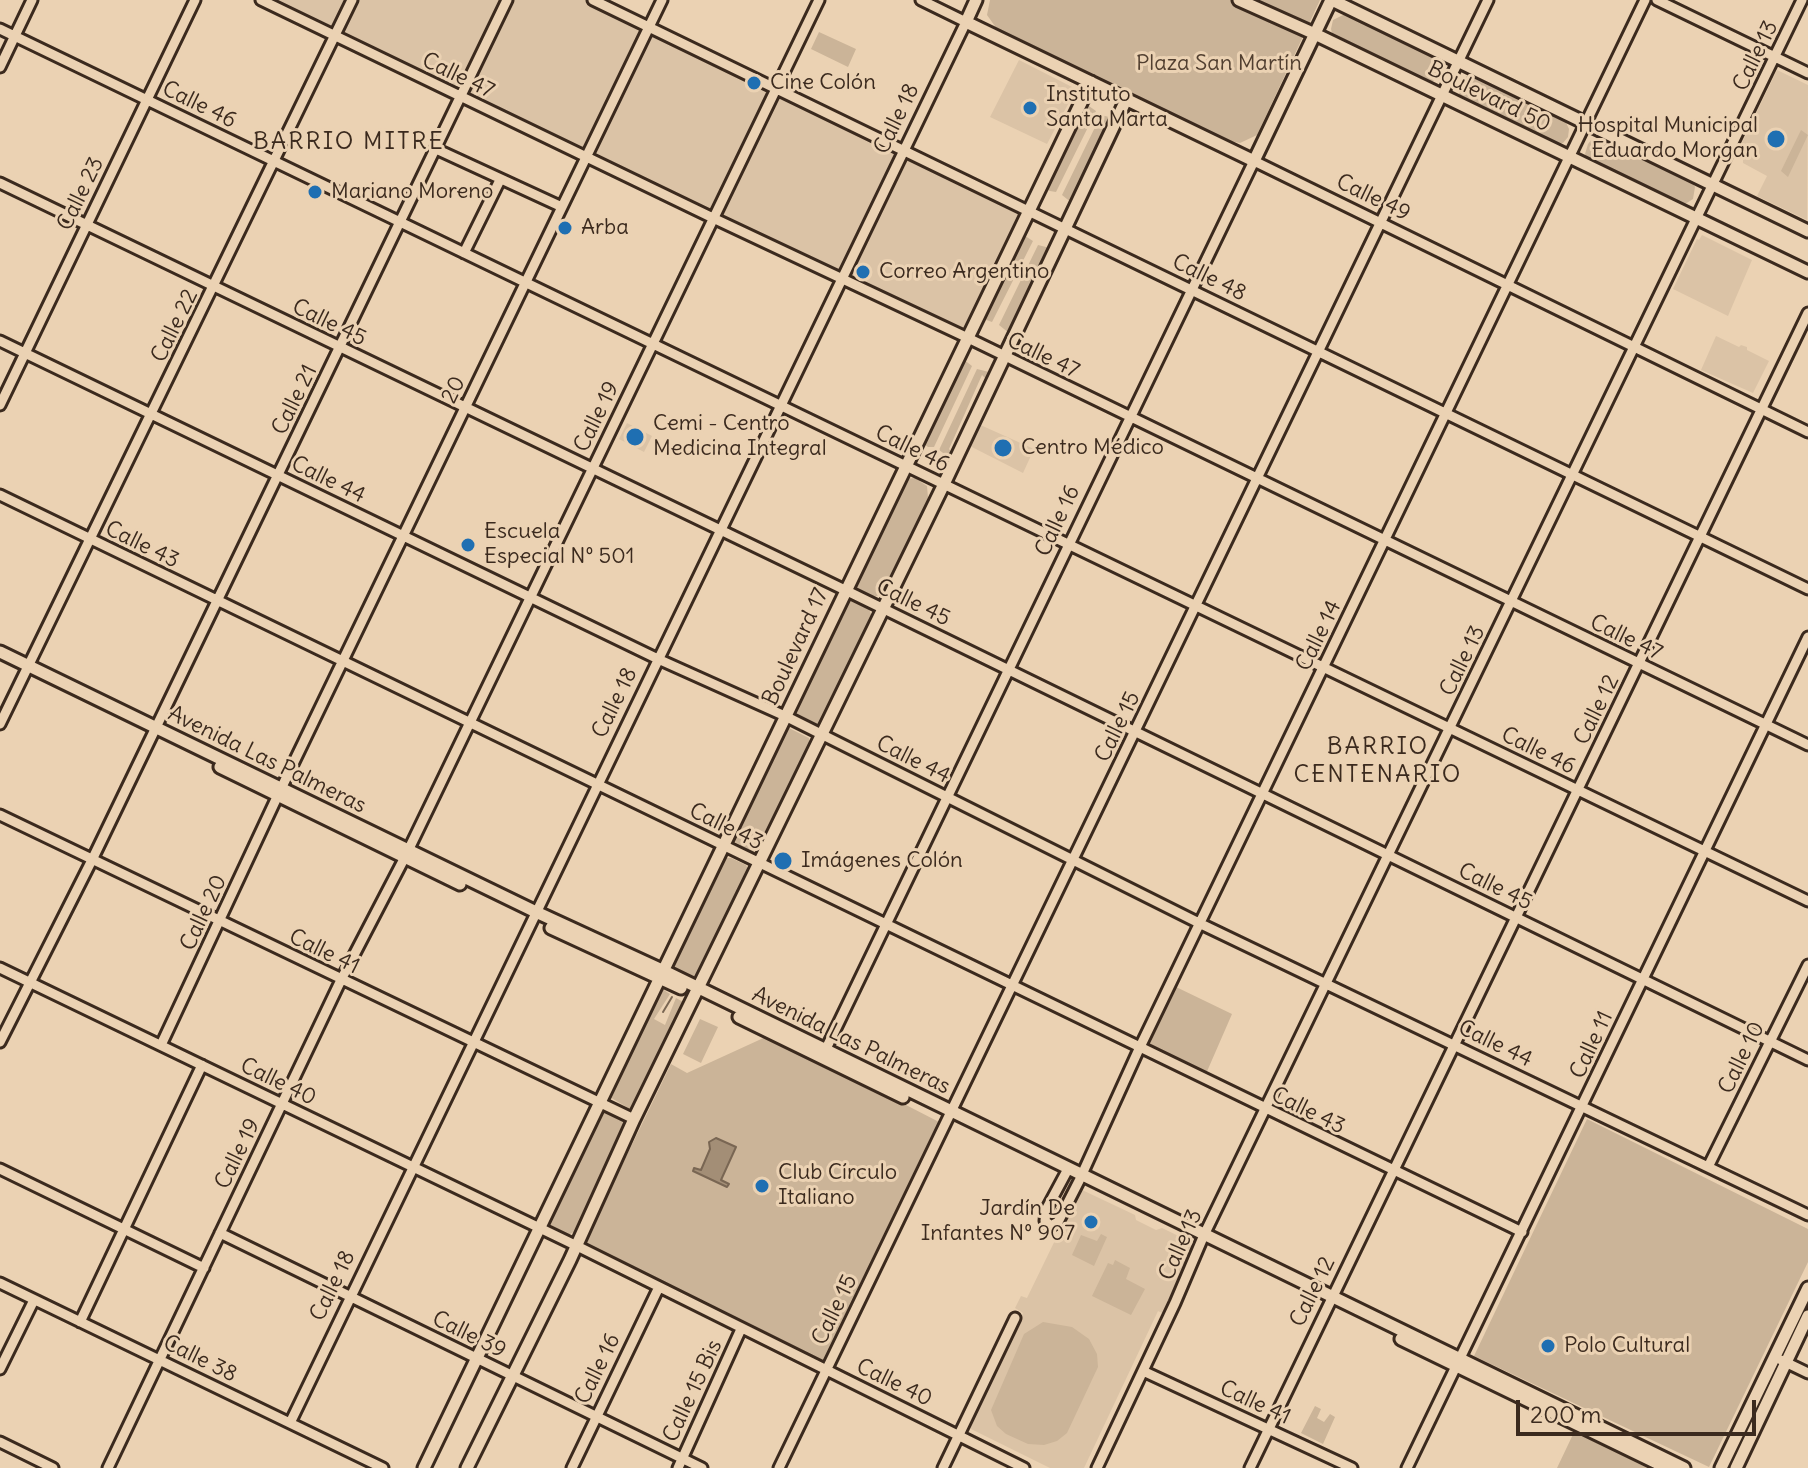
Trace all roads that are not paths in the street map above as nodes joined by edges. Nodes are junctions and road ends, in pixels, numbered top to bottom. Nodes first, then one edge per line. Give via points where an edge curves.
1 (32, 0) edge
2 (195, 0) edge
3 (261, 0) edge
4 (352, 0) edge
5 (507, 0) edge
6 (593, 0) edge
7 (662, 0) edge
8 (819, 0) edge
9 (921, 0) edge
10 (976, 0) edge
11 (1239, 0) edge
12 (1332, 0) edge
13 (1488, 0) edge
14 (1645, 0) edge
15 (1657, 0) edge
16 (1802, 0) edge
17 (966, 22) junction
18 (649, 27) junction
19 (0, 29) edge
20 (1315, 34) junction
21 (15, 36) junction
22 (335, 36) junction
23 (1775, 57) junction
24 (1458, 63) junction
25 (0, 67) edge
26 (1808, 73) edge
27 (1091, 82) junction
28 (775, 88) junction
29 (1441, 96) junction
30 (460, 97) junction
31 (147, 99) junction
32 (1126, 100) junction
33 (1586, 122) junction
34 (436, 149) junction
35 (903, 151) junction
36 (586, 157) junction
37 (1569, 157) junction
38 (274, 161) junction
39 (1254, 161) junction
40 (500, 180) junction
41 (0, 183) edge
42 (1713, 186) junction
43 (562, 207) junction
44 (1029, 212) junction
45 (713, 218) junction
46 (1697, 219) junction
47 (402, 222) junction
48 (1381, 223) junction
49 (86, 225) junction
50 (1065, 230) junction
51 (1808, 231) edge
52 (464, 253) junction
53 (1808, 272) edge
54 (840, 277) junction
55 (526, 283) junction
56 (214, 286) junction
57 (1507, 286) junction
58 (1192, 290) junction
59 (1808, 313) edge
60 (968, 338) junction
61 (0, 341) edge
62 (652, 344) junction
63 (1635, 347) junction
64 (341, 349) junction
65 (1318, 352) junction
66 (25, 353) junction
67 (1004, 357) junction
68 (0, 405) edge
69 (780, 406) junction
70 (465, 408) junction
71 (1762, 409) junction
72 (1445, 412) junction
73 (152, 415) junction
74 (1129, 418) junction
75 (1808, 432) edge
76 (907, 467) junction
77 (592, 469) junction
78 (1571, 475) junction
79 (278, 476) junction
80 (1258, 479) junction
81 (944, 484) junction
82 (0, 495) edge
83 (720, 531) junction
84 (403, 536) junction
85 (1700, 537) junction
86 (1384, 539) junction
87 (91, 540) junction
88 (1069, 545) junction
89 (1808, 589) edge
90 (845, 590) junction
91 (530, 597) junction
92 (1512, 601) junction
93 (217, 602) junction
94 (1196, 607) junction
95 (883, 609) junction
96 (1808, 637) edge
97 (0, 652) edge
98 (658, 659) junction
99 (0, 660) edge
100 (342, 662) junction
101 (1639, 664) junction
102 (26, 669) junction
103 (1323, 669) junction
104 (1008, 670) junction
105 (785, 716) junction
106 (0, 724) edge
107 (469, 724) junction
108 (1766, 724) junction
109 (1450, 729) junction
110 (154, 732) junction
111 (1136, 732) junction
112 (822, 734) junction
113 (1808, 745) edge
114 (596, 786) junction
115 (1578, 790) junction
116 (280, 792) junction
117 (1262, 795) junction
118 (947, 798) junction
119 (0, 815) edge
120 (722, 844) junction
121 (1704, 853) junction
122 (406, 854) junction
123 (1388, 856) junction
124 (1073, 858) junction
125 (92, 860) junction
126 (759, 863) junction
127 (1808, 901) edge
128 (534, 915) junction
129 (1517, 918) junction
130 (221, 922) junction
131 (1201, 924) junction
132 (885, 925) junction
133 (1808, 965) edge
134 (0, 968) edge
135 (660, 974) junction
136 (1643, 979) junction
137 (341, 980) junction
138 (29, 981) junction
139 (1326, 983) junction
140 (1013, 987) junction
141 (696, 992) junction
142 (1771, 1041) junction
143 (0, 1042) edge
144 (471, 1043) junction
145 (1454, 1044) junction
146 (161, 1045) junction
147 (1139, 1049) junction
148 (824, 1055) junction
149 (1808, 1060) edge
150 (202, 1065) junction
151 (600, 1103) junction
152 (282, 1104) junction
153 (1583, 1107) junction
154 (1266, 1110) junction
155 (950, 1115) junction
156 (634, 1119) junction
157 (412, 1167) junction
158 (1708, 1167) junction
159 (0, 1169) edge
160 (1393, 1171) junction
161 (1066, 1172) junction
162 (1080, 1178) junction
163 (1808, 1215) edge
164 (124, 1229) junction
165 (540, 1230) junction
166 (1522, 1232) junction
167 (220, 1233) junction
168 (1203, 1238) junction
169 (575, 1245) junction
170 (204, 1268) junction
171 (0, 1283) edge
172 (659, 1287) junction
173 (1808, 1288) edge
174 (350, 1296) junction
175 (34, 1300) junction
176 (1329, 1300) junction
177 (1808, 1316) edge
178 (1015, 1318) dead end
179 (80, 1322) junction
180 (741, 1329) junction
181 (476, 1359) junction
182 (1780, 1359) junction
183 (160, 1360) junction
184 (1457, 1362) junction
185 (0, 1369) edge
186 (826, 1370) junction
187 (1143, 1371) junction
188 (1808, 1373) edge
189 (512, 1376) junction
190 (598, 1416) junction
191 (290, 1423) junction
192 (1268, 1428) junction
193 (960, 1436) junction
194 (0, 1442) edge
195 (680, 1464) edge
196 (53, 1468) edge
197 (108, 1468) edge
198 (383, 1468) edge
199 (424, 1468) edge
200 (467, 1468) edge
201 (572, 1468) edge
202 (702, 1468) edge
203 (779, 1468) edge
204 (943, 1468) edge
205 (1024, 1468) edge
206 (1097, 1468) edge
207 (1250, 1468) edge
208 (1352, 1468) edge
209 (1407, 1468) edge
210 (1667, 1468) edge
211 (1684, 1468) edge
212 (1721, 1468) edge
213 (1736, 1468) edge

1 - 21 street
2 - 31 street, Calle 23
3 - 22 street, Calle 47
4 - 22 street, Calle 22
5 - 30 street, Calle 21
6 - 18 street, Calle 48
7 - 18 street, 20
8 - 28 street, Calle 19
9 - 17 street, Calle 49
10 - 17 main road, Calle 18
11 - 20 main road, Boulevard 50
12 - 20 main road, Calle 16
12 - 24 main road, Boulevard 50
13 - 24 street, Calle 15
14 - 33 street, Calle 14
15 - 23 street
16 - 23 street, Calle 13
17 - 27 main road, Calle 49
17 - 35 street, Calle 18
18 - 28 street, Calle 48
18 - 36 street, 20
19 - 21 street, Calle 46
20 - 29 main road, Boulevard 50
20 - 39 main road, Calle 16
21 - 25 street
21 - 31 street, Calle 46
22 - 30 street, Calle 47
22 - 38 street, Calle 22
23 - 26 street
23 - 42 street, Calle 13
24 - 29 street, Calle 15
24 - 33 main road, Boulevard 50
27 - 32 main road, Calle 49
27 - 44 main road, Boulevard 17
28 - 35 street, Calle 48
28 - 45 street, Calle 19
29 - 37 main road, Boulevard 50
29 - 48 street, Calle 15
30 - 34 street, Calle 21
30 - 36 street, Calle 47
31 - 38 street, Calle 46
31 - 49 street, Calle 23
32 - 39 main road, Calle 49
32 - 50 main road
33 - 37 street, Calle 14
33 - 42 main road, Boulevard 50
34 - 40 street
34 - 47 street, Calle 21
35 - 44 street, Calle 48
35 - 54 street, Calle 18
36 - 43 street, 20
36 - 45 street, Calle 47
37 - 46 main road, Boulevard 50
37 - 57 street, Calle 14
38 - 47 street, Calle 46
38 - 56 street, Calle 22
39 - 48 street, Calle 49
39 - 58 street, Calle 16
40 - 43 street
40 - 52 street
41 - 49 street, Calle 45
42 - 46 street, Calle 13
42 - 51 main road, Boulevard 50
43 - 55 street, 20
44 - 50 street, Calle 48
44 - 60 main road, Boulevard 17
45 - 54 street, Calle 47
45 - 62 street, Calle 19
46 - 53 main road, Boulevard 50
46 - 63 street, Calle 13
47 - 52 street, Calle 46
47 - 64 street, Calle 21
48 - 57 street, Calle 49
48 - 65 street, Calle 15
49 - 56 street, Calle 45
49 - 66 street, Calle 23
50 - 58 street, Calle 48
50 - 67 main road
52 - 55 street, Calle 46
54 - 60 street, Calle 47
54 - 69 street, Calle 18
55 - 62 street, Calle 46
55 - 70 street, 20
56 - 64 street, Calle 45
56 - 73 street, Calle 22
57 - 63 street, Calle 49
57 - 72 street, Calle 14
58 - 65 street, Calle 48
58 - 74 street, Calle 16
59 - 71 street, Calle 12
60 - 67 street, Calle 47
60 - 76 main road, Boulevard 17
61 - 66 street, Calle 44
62 - 69 street, Calle 46
62 - 77 street, Calle 19
63 - 71 street, Calle 49
63 - 78 street, Calle 13
64 - 70 street, Calle 45
64 - 79 street, Calle 21
65 - 72 street, Calle 48
65 - 80 street, Calle 15
66 - 68 street, Calle 23
66 - 73 street, Calle 44
67 - 74 street, Calle 47
67 - 81 main road
69 - 76 street, Calle 46
69 - 83 street, Calle 18
70 - 77 street, Calle 45
70 - 84 street, 20
71 - 75 street, Calle 49
71 - 85 street, Calle 12
72 - 78 street, Calle 48
72 - 86 street, Calle 14
73 - 79 street, Calle 44
73 - 87 street, Calle 22
74 - 80 street, Calle 47
74 - 88 street, Calle 16
76 - 81 street, Calle 46
76 - 90 main road, Boulevard 17
77 - 83 street, Calle 45
77 - 91 street, Calle 19
78 - 85 street, Calle 48
78 - 92 street, Calle 13
79 - 84 street, Calle 44
79 - 93 street, Calle 21
80 - 86 street, Calle 47
80 - 94 street, Calle 15
81 - 88 street, Calle 46
81 - 95 main road
82 - 87 street, Calle 43
83 - 90 street, Calle 45
83 - 98 street, Calle 18
84 - 91 street, Calle 44
84 - 100 street, 20
85 - 89 street, Calle 48
85 - 101 street, Calle 12
86 - 92 street, Calle 47
86 - 103 street, Calle 14
87 - 93 street, Calle 43
87 - 102 street, Calle 22
88 - 94 street, Calle 46
88 - 104 street, Calle 16
90 - 95 street, Calle 45
90 - 105 main road, Boulevard 17
91 - 98 street, Calle 44
91 - 107 street, Calle 19
92 - 101 street, Calle 47
92 - 109 street, Calle 13
93 - 100 street, Calle 43
93 - 110 street, Calle 21
94 - 103 street, Calle 46
94 - 111 street, Calle 15
95 - 104 street, Calle 45
95 - 112 main road
96 - 108 street, Calle 11
97 - 102 main road, Avenida Las Palmeras
98 - 105 street, Calle 44
98 - 114 street, Calle 18
99 - 102 main road, Avenida Las Palmeras
100 - 107 street, Calle 43
100 - 116 street, 20
101 - 108 street, Calle 47
101 - 115 street, Calle 12
102 - 106 street, Calle 22
102 - 110 main road, Avenida Las Palmeras
103 - 109 street, Calle 46
103 - 117 street, Calle 14
104 - 111 street, Calle 45
104 - 118 street, Calle 16
105 - 112 street, Calle 44
105 - 120 main road, Boulevard 17
107 - 114 street, Calle 43
107 - 122 street, Calle 19
108 - 113 street, Calle 47
108 - 121 street, Calle 11
109 - 115 street, Calle 46
109 - 123 street, Calle 13
110 - 116 main road, Avenida Las Palmeras
110 - 125 street, Calle 21
111 - 117 street, Calle 45
111 - 124 street, Calle 15
112 - 118 street, Calle 44
112 - 126 main road
114 - 120 street, Calle 43
114 - 128 street, Calle 18
115 - 121 street, Calle 46
115 - 129 street, Calle 12
116 - 122 main road, Avenida Las Palmeras
116 - 130 street, Calle 20
117 - 123 street, Calle 45
117 - 131 street, Calle 14
118 - 124 street, Calle 44
118 - 132 street, Calle 16
119 - 125 street, Calle 41
120 - 126 street, Calle 43
120 - 135 main road, Boulevard 17
121 - 127 street, Calle 46
121 - 136 street, Calle 11
122 - 128 main road, Avenida Las Palmeras
122 - 137 street, Calle 19
123 - 129 street, Calle 45
123 - 139 street, Calle 13
124 - 131 street, Calle 44
124 - 140 street, Calle 15
125 - 130 street, Calle 41
125 - 138 street, Calle 21
126 - 132 street, Calle 43
126 - 141 main road
128 - 135 main road, Avenida Las Palmeras
128 - 144 street, Calle 18
129 - 136 street, Calle 45
129 - 145 street, Calle 12
130 - 137 street, Calle 41
130 - 146 street, Calle 20
131 - 139 street, Calle 44
131 - 147 street, Calle 14
132 - 140 street, Calle 43
132 - 148 street, Calle 16
133 - 142 street, Calle 10
134 - 138 street, Calle 40
135 - 141 main road, Avenida Las Palmeras
135 - 151 main road, Boulevard 17
136 - 142 street, Calle 45
136 - 153 street, Calle 11
137 - 144 street, Calle 41
137 - 152 street, Calle 19
138 - 143 street, Calle 21
138 - 146 street, Calle 40
139 - 145 street, Calle 44
139 - 154 street, Calle 13
140 - 147 street, Calle 43
140 - 155 street, Calle 15
141 - 148 main road, Avenida Las Palmeras
141 - 156 main road
142 - 149 street, Calle 45
142 - 158 street, Calle 10
144 - 151 street, Calle 41
144 - 157 street, Calle 18
145 - 153 street, Calle 44
145 - 160 street, Calle 12
146 - 150 street, Calle 40
147 - 154 street, Calle 43
147 - 162 street, Calle 14
148 - 155 main road, Avenida Las Palmeras
150 - 152 street, Calle 40
150 - 164 street
151 - 156 street, Calle 41
151 - 165 main road, Boulevard 17
152 - 157 street, Calle 40
152 - 167 street, Calle 19
153 - 158 street, Calle 44
153 - 166 street, Calle 11
154 - 160 street, Calle 43
154 - 168 street, Calle 13
155 - 161 main road, Avenida Las Palmeras
155 - 186 street, Calle 15
156 - 169 main road
157 - 165 street, Calle 40
157 - 174 street, Calle 18
158 - 163 street, Calle 44
159 - 164 street
160 - 166 street, Calle 43
160 - 176 street, Calle 12
161 - 162 main road, Avenida Las Palmeras
161 - 162 street, Calle 14 via 1046,1210 1045,1221 1051,1226
162 - 168 main road, Avenida Las Palmeras
164 - 170 street
164 - 179 street
165 - 169 street, Calle 40
165 - 181 main road, Boulevard 17
166 - 184 street, Calle 11
167 - 170 street, Calle 19
167 - 174 street, Calle 39
168 - 176 main road, Avenida Las Palmeras
168 - 187 street, Calle 13
169 - 172 street, Calle 40
169 - 189 main road
170 - 183 street, Calle 19
171 - 175 street, Calle 38
172 - 180 street, Calle 40
172 - 190 street, Calle 16
173 - 182 main road
174 - 181 street, Calle 39
174 - 191 street, Calle 18
175 - 179 street, Calle 38
175 - 185 street
176 - 184 main road, Avenida Las Palmeras
176 - 192 street, Calle 12
177 - 182 main road
178 - 193 street
179 - 183 street, Calle 38
180 - 186 street, Calle 40
180 - 195 street, Calle 15 Bis
181 - 189 street, Calle 39
181 - 199 main road, Boulevard 17
182 - 188 street
182 - 212 main road
182 - 213 main road
183 - 191 street, Calle 38
183 - 197 street, Calle 19
184 - 209 street, Calle 11
184 - 210 main road, Avenida Las Palmeras
184 - 211 main road, Avenida Las Palmeras
186 - 193 street, Calle 40
186 - 203 street, Calle 15
187 - 192 street, Calle 41
187 - 206 street, Calle 13
189 - 190 street, Calle 39
189 - 200 main road
190 - 195 street, Calle 39
190 - 201 street, Calle 16
191 - 198 street, Calle 38
192 - 207 street, Calle 12
192 - 208 street, Calle 41
193 - 204 street
193 - 205 street, Calle 40
194 - 196 street
195 - 202 street, Calle 39

